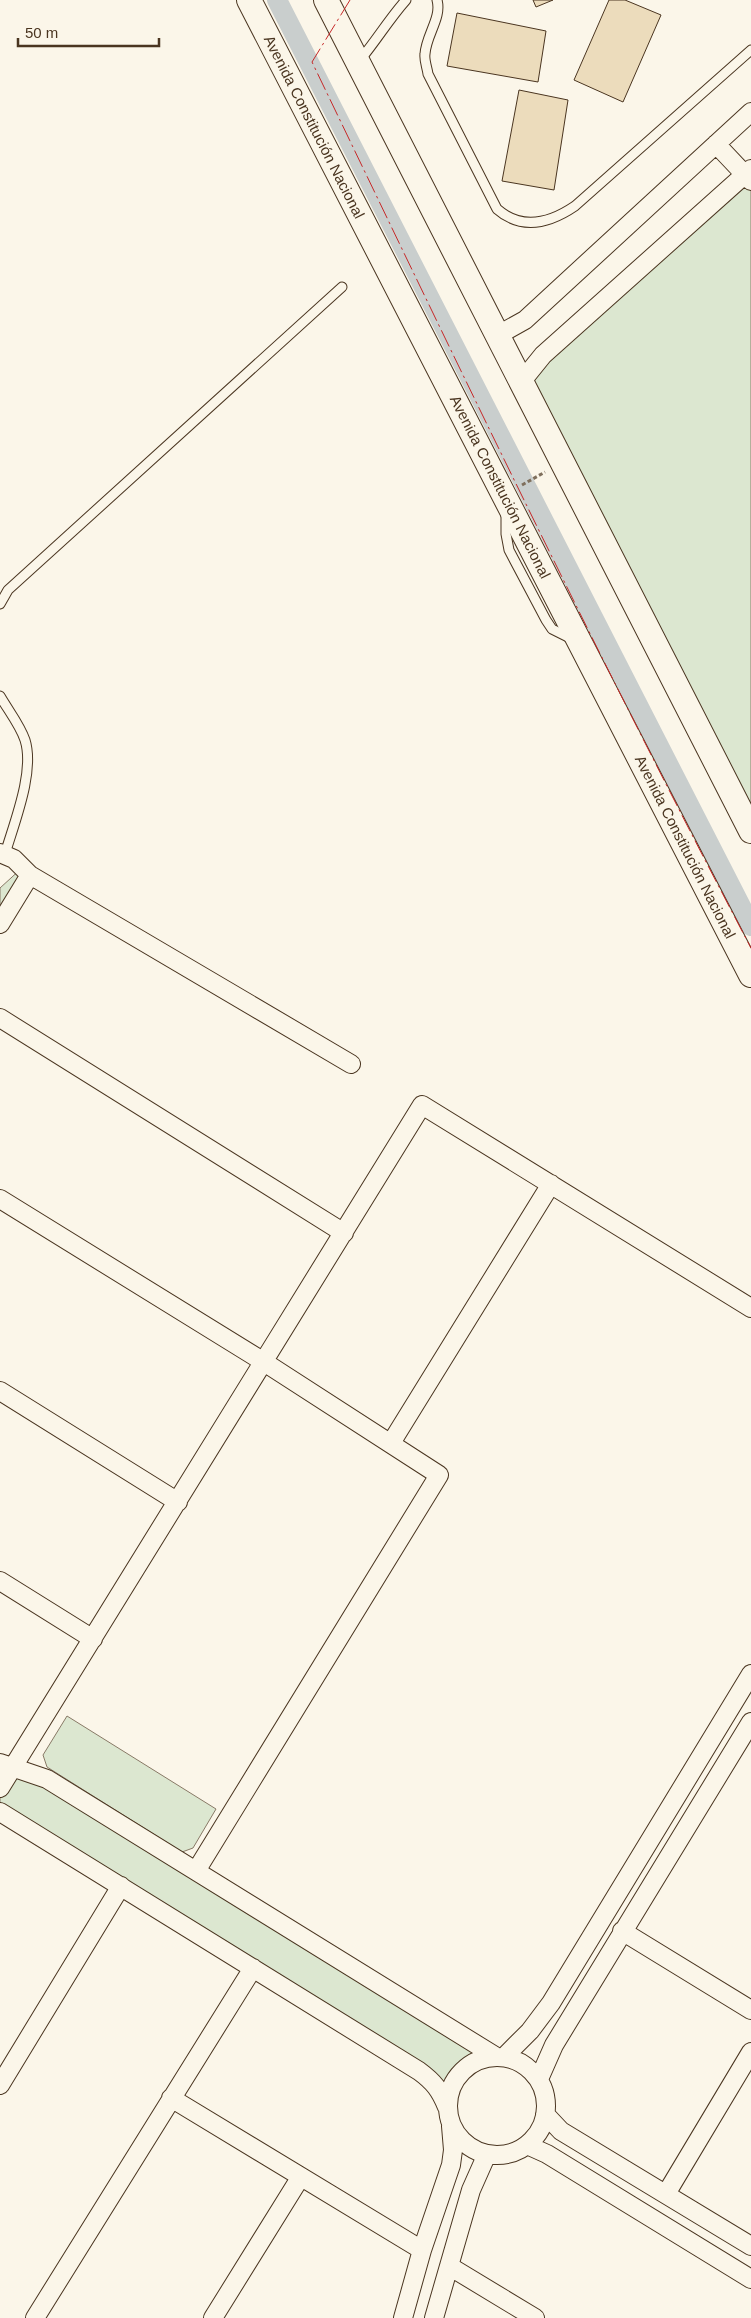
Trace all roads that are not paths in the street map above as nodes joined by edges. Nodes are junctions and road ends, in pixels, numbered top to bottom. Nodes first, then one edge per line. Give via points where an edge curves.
1 (249, 0) edge
2 (326, 0) edge
3 (406, 0) edge
4 (437, 0) edge
5 (751, 50) edge
6 (358, 62) junction
7 (751, 112) edge
8 (716, 144) junction
9 (749, 175) edge
10 (342, 287) dead end
11 (498, 335) junction
12 (522, 381) junction
13 (0, 604) edge
14 (0, 696) edge
15 (751, 831) edge
16 (3, 854) edge
17 (30, 875) junction
18 (0, 924) edge
19 (751, 975) edge
20 (0, 1018) edge
21 (351, 1064) dead end
22 (551, 1184) junction
23 (0, 1199) edge
24 (344, 1232) junction
25 (751, 1308) edge
26 (264, 1362) junction
27 (0, 1391) edge
28 (391, 1443) junction
29 (178, 1502) junction
30 (0, 1581) edge
31 (93, 1639) junction
32 (751, 1674) edge
33 (751, 1722) edge
34 (7, 1765) edge
35 (0, 1788) edge
36 (0, 1812) edge
37 (196, 1870) junction
38 (121, 1886) junction
39 (622, 1931) junction
40 (253, 1968) junction
41 (751, 2010) edge
42 (751, 2052) edge
43 (500, 2057) junction
44 (539, 2079) junction
45 (0, 2085) edge
46 (170, 2098) junction
47 (545, 2114) junction
48 (449, 2115) junction
49 (527, 2145) junction
50 (487, 2154) junction
51 (300, 2178) junction
52 (666, 2194) junction
53 (751, 2246) edge
54 (422, 2250) junction
55 (449, 2266) junction
56 (751, 2279) edge
57 (35, 2318) edge
58 (213, 2318) edge
59 (403, 2318) edge
60 (434, 2318) edge
61 (535, 2318) edge

1 - 19 main road, Avenida Constitución Nacional
2 - 6 main road
3 - 6 lane
4 - 5 lane via 439,8 424,55 428,74 497,209 516,221 547,221 575,206
6 - 11 main road
7 - 8 street
8 - 9 street
8 - 11 street via 525,320
9 - 12 street via 542,355
10 - 13 lane via 8,590
11 - 12 main road
12 - 15 main road
14 - 16 lane via 25,740 27,755 26,777
16 - 17 street via 14,859
17 - 18 street
17 - 21 street
20 - 24 street
22 - 24 street via 422,1105
22 - 25 street
22 - 28 street
23 - 26 street
24 - 26 street
26 - 28 street
26 - 29 street
27 - 29 street
28 - 37 street via 439,1475
29 - 31 street
30 - 31 street
31 - 34 street
32 - 43 street via 551,2003 530,2031
33 - 39 street
34 - 35 street
34 - 37 street via 46,1779
36 - 38 street
37 - 43 street
38 - 40 street
38 - 45 street
39 - 41 street
39 - 44 street via 554,2045
40 - 46 street
40 - 48 street via 434,2082
42 - 52 street
43 - 44 street via 518,2061
43 - 48 street via 474,2063 457,2077 450,2090
44 - 47 street via 545,2094
46 - 51 street
46 - 57 street
47 - 49 street via 542,2126
47 - 52 street via 561,2131
48 - 50 street via 459,2138 472,2149
48 - 54 street via 453,2150 451,2165
49 - 50 street via 508,2154
49 - 56 street via 547,2154
50 - 55 street via 471,2190
51 - 54 street
51 - 58 street
52 - 53 street
54 - 59 street
55 - 60 street
55 - 61 street

